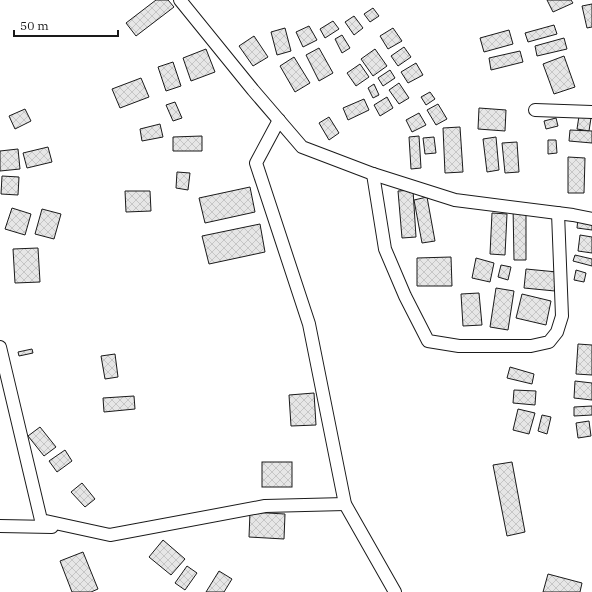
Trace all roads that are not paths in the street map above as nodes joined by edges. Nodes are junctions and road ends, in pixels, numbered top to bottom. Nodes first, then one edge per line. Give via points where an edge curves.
1 (180, 0) edge
2 (534, 110) dead end
3 (592, 112) edge
4 (279, 120) junction
5 (373, 174) junction
6 (558, 213) junction
7 (592, 219) edge
8 (0, 347) edge
9 (344, 504) junction
10 (0, 526) edge
11 (77, 528) junction
12 (395, 592) edge

1 - 4 street
2 - 3 street
4 - 5 street via 302,147
4 - 9 street via 256,163 309,324
5 - 6 street via 455,200
5 - 6 street via 385,249 428,341 459,346 530,346 549,342 557,332 562,316
6 - 7 street
8 - 11 street via 41,520
9 - 11 street via 265,506 110,536
9 - 12 street
10 - 11 street

